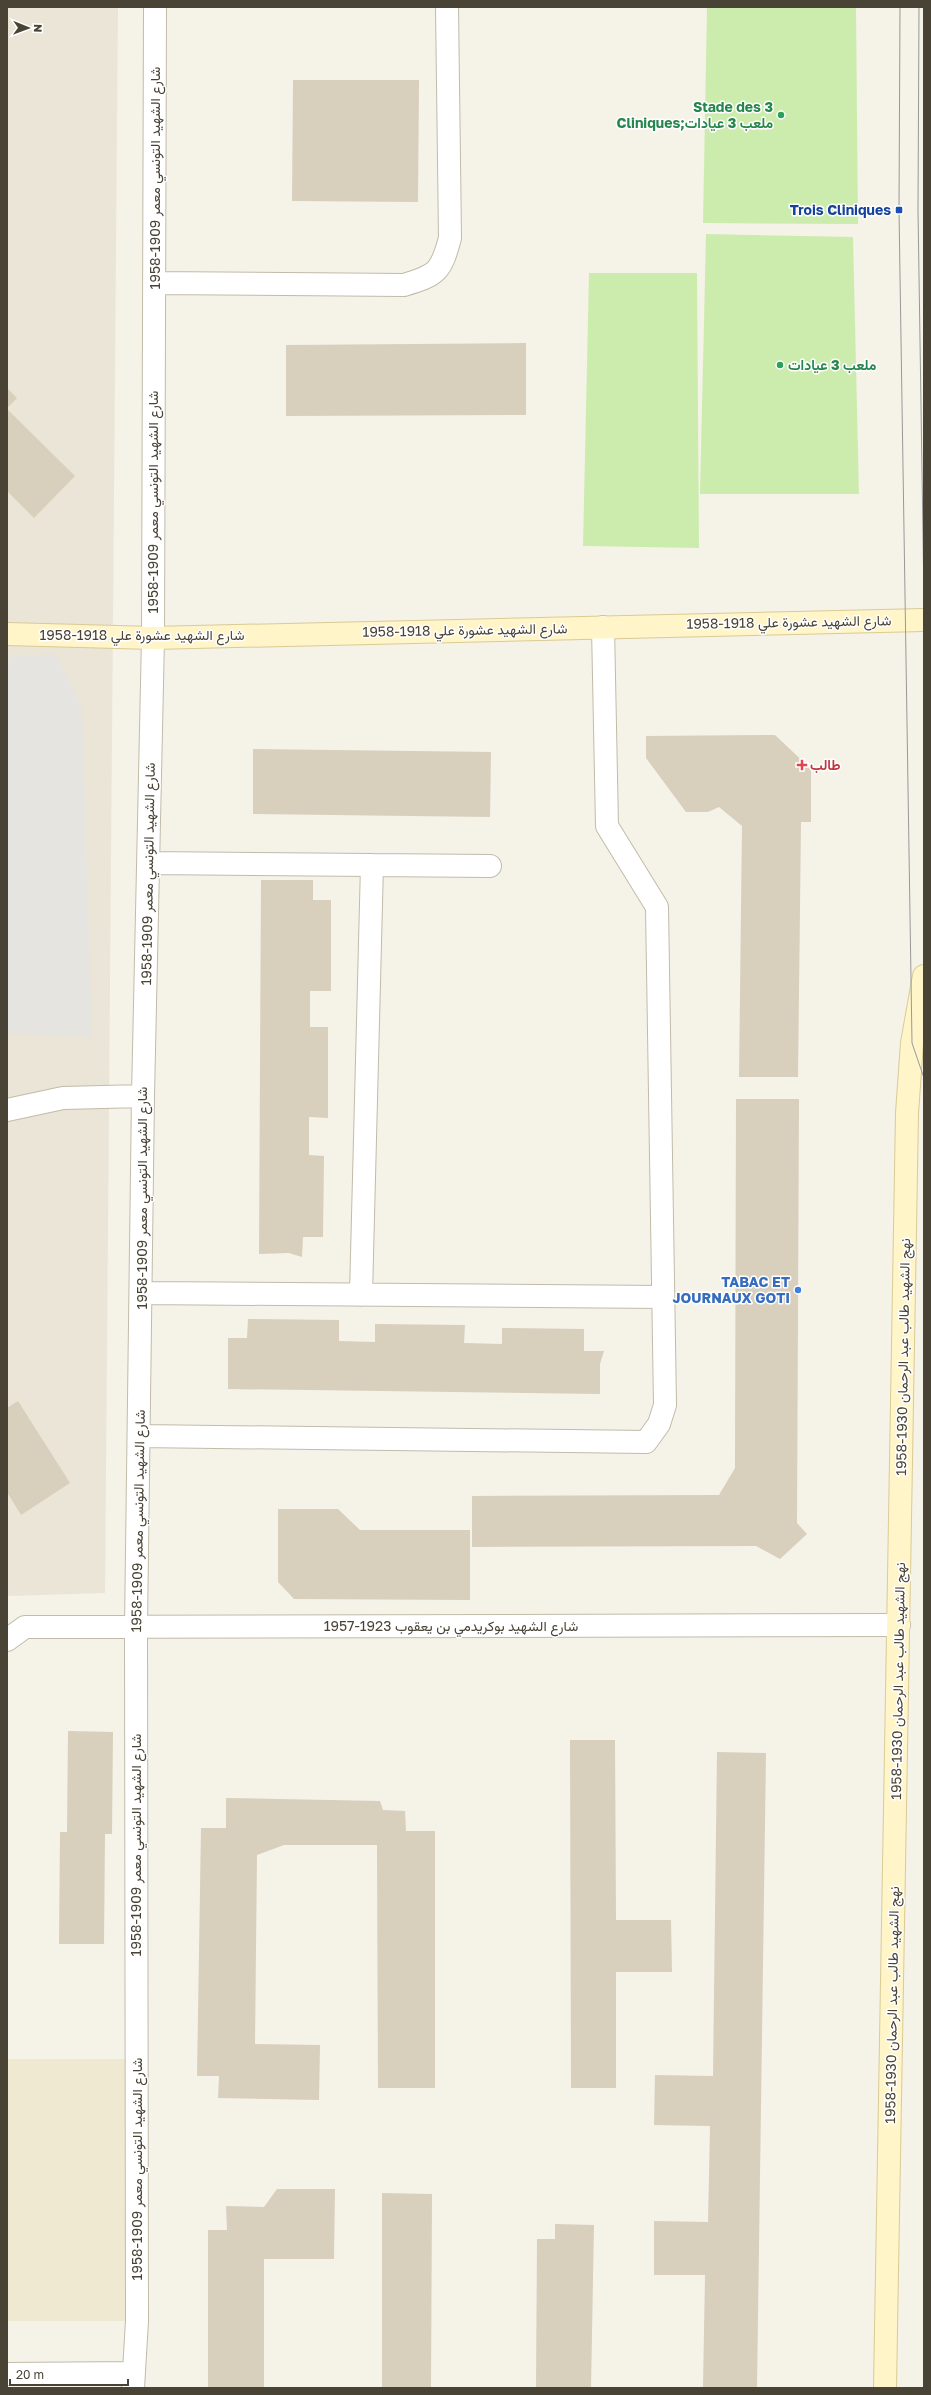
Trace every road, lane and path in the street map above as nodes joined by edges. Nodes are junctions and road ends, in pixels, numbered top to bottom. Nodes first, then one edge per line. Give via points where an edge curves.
1 (155, 7) edge
2 (447, 7) edge
3 (154, 283) junction
4 (924, 620) edge
5 (603, 627) junction
6 (7, 634) edge
7 (153, 638) junction
8 (149, 863) junction
9 (372, 865) junction
10 (490, 866) dead end
11 (924, 976) edge
12 (143, 1096) junction
13 (7, 1110) edge
14 (142, 1294) junction
15 (361, 1295) junction
16 (663, 1297) junction
17 (139, 1436) junction
18 (899, 1625) junction
19 (136, 1627) junction
20 (7, 1640) edge
21 (7, 2374) edge
22 (133, 2381) edge
23 (885, 2388) edge

1 - 3 street, شارع الشهيد التونسي معمر 1909-1958
2 - 3 street via 450,238 444,263 430,277 404,286
3 - 7 street, شارع الشهيد التونسي معمر 1909-1958
4 - 5 main road, شارع الشهيد عشورة علي 1918-1958
5 - 7 main road, شارع الشهيد عشورة علي 1918-1958
5 - 16 street via 607,826 656,907
6 - 7 main road, شارع الشهيد عشورة علي 1918-1958
7 - 8 street, شارع الشهيد التونسي معمر 1909-1958
8 - 9 street
8 - 12 street, شارع الشهيد التونسي معمر 1909-1958
9 - 10 street
9 - 15 street
11 - 18 main road, نهج الشهيد طالب عبد الرحمان 1930-1958 via 912,1043 906,1113
12 - 13 street via 63,1098
12 - 14 street, شارع الشهيد التونسي معمر 1909-1958
14 - 15 street
14 - 17 street, شارع الشهيد التونسي معمر 1909-1958
15 - 16 street
16 - 17 street via 665,1405 659,1424 646,1442
17 - 19 street, شارع الشهيد التونسي معمر 1909-1958
18 - 19 street, شارع الشهيد بوكريدمي بن يعقوب 1923-1957
18 - 23 main road, نهج الشهيد طالب عبد الرحمان 1930-1958
19 - 20 street, شارع الشهيد بوكريدمي بن يعقوب 1923-1957 via 25,1627
19 - 22 street, شارع الشهيد التونسي معمر 1909-1958 via 137,2321
21 - 22 street

